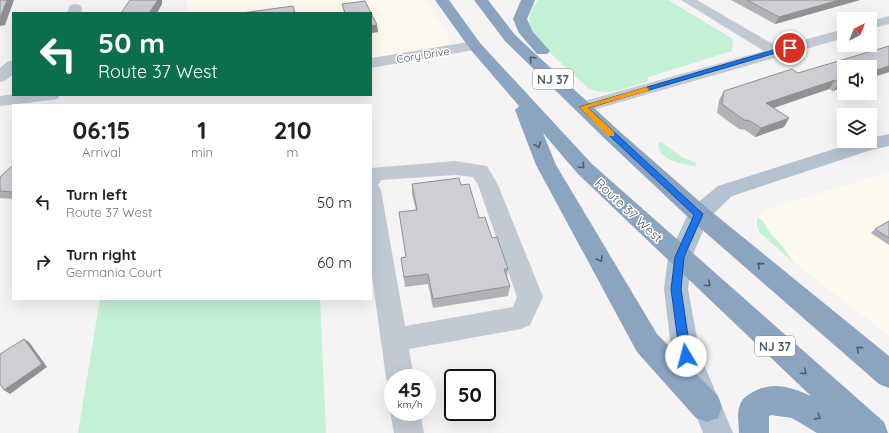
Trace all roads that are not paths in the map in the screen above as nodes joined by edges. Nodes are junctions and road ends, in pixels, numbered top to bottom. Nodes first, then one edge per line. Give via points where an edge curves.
1 (442, 0) edge
2 (481, 0) edge
3 (528, 0) edge
4 (688, 0) edge
5 (889, 20) edge
6 (877, 23) edge
7 (837, 35) edge
8 (475, 46) junction
9 (776, 52) junction
10 (372, 63) edge
11 (12, 66) edge
12 (0, 77) edge
13 (42, 96) edge
14 (518, 96) junction
15 (0, 101) edge
16 (578, 103) junction
17 (889, 140) edge
18 (372, 178) edge
19 (372, 197) edge
20 (699, 214) junction
21 (680, 257) junction
22 (394, 340) junction
23 (399, 369) edge
24 (889, 374) edge
25 (713, 420) edge
26 (406, 421) edge
27 (408, 433) edge
28 (754, 433) edge
29 (843, 433) edge
30 (873, 433) edge

1 - 8 highway, Route 37 West / NJ 37
16 -> 2 highway, NJ 37 via 510,38
3 - 16 highway via 521,13 523,27 551,61
4 - 9 street
5 - 6 street
7 - 9 street
8 - 10 street, Cory Drive
8 - 14 highway, Route 37 West / NJ 37
9 - 16 street
11 - 12 street
13 - 15 street
14 -> 21 highway, Route 37 West / NJ 37 via 585,169
14 -> 25 highway via 546,165 647,344
16 - 20 highway, NJ 37
17 - 20 main road via 859,147 725,191
18 - 22 street via 374,174 381,173 455,168 480,171 488,185 530,297 521,317
19 - 22 street
20 - 21 main road
24 -> 20 highway, NJ 37
21 - 25 main road via 676,289 686,356
21 -> 30 highway, Route 37 West / NJ 37
22 - 23 street
26 - 27 street
28 -> 29 highway via 754,408 769,399 793,403

